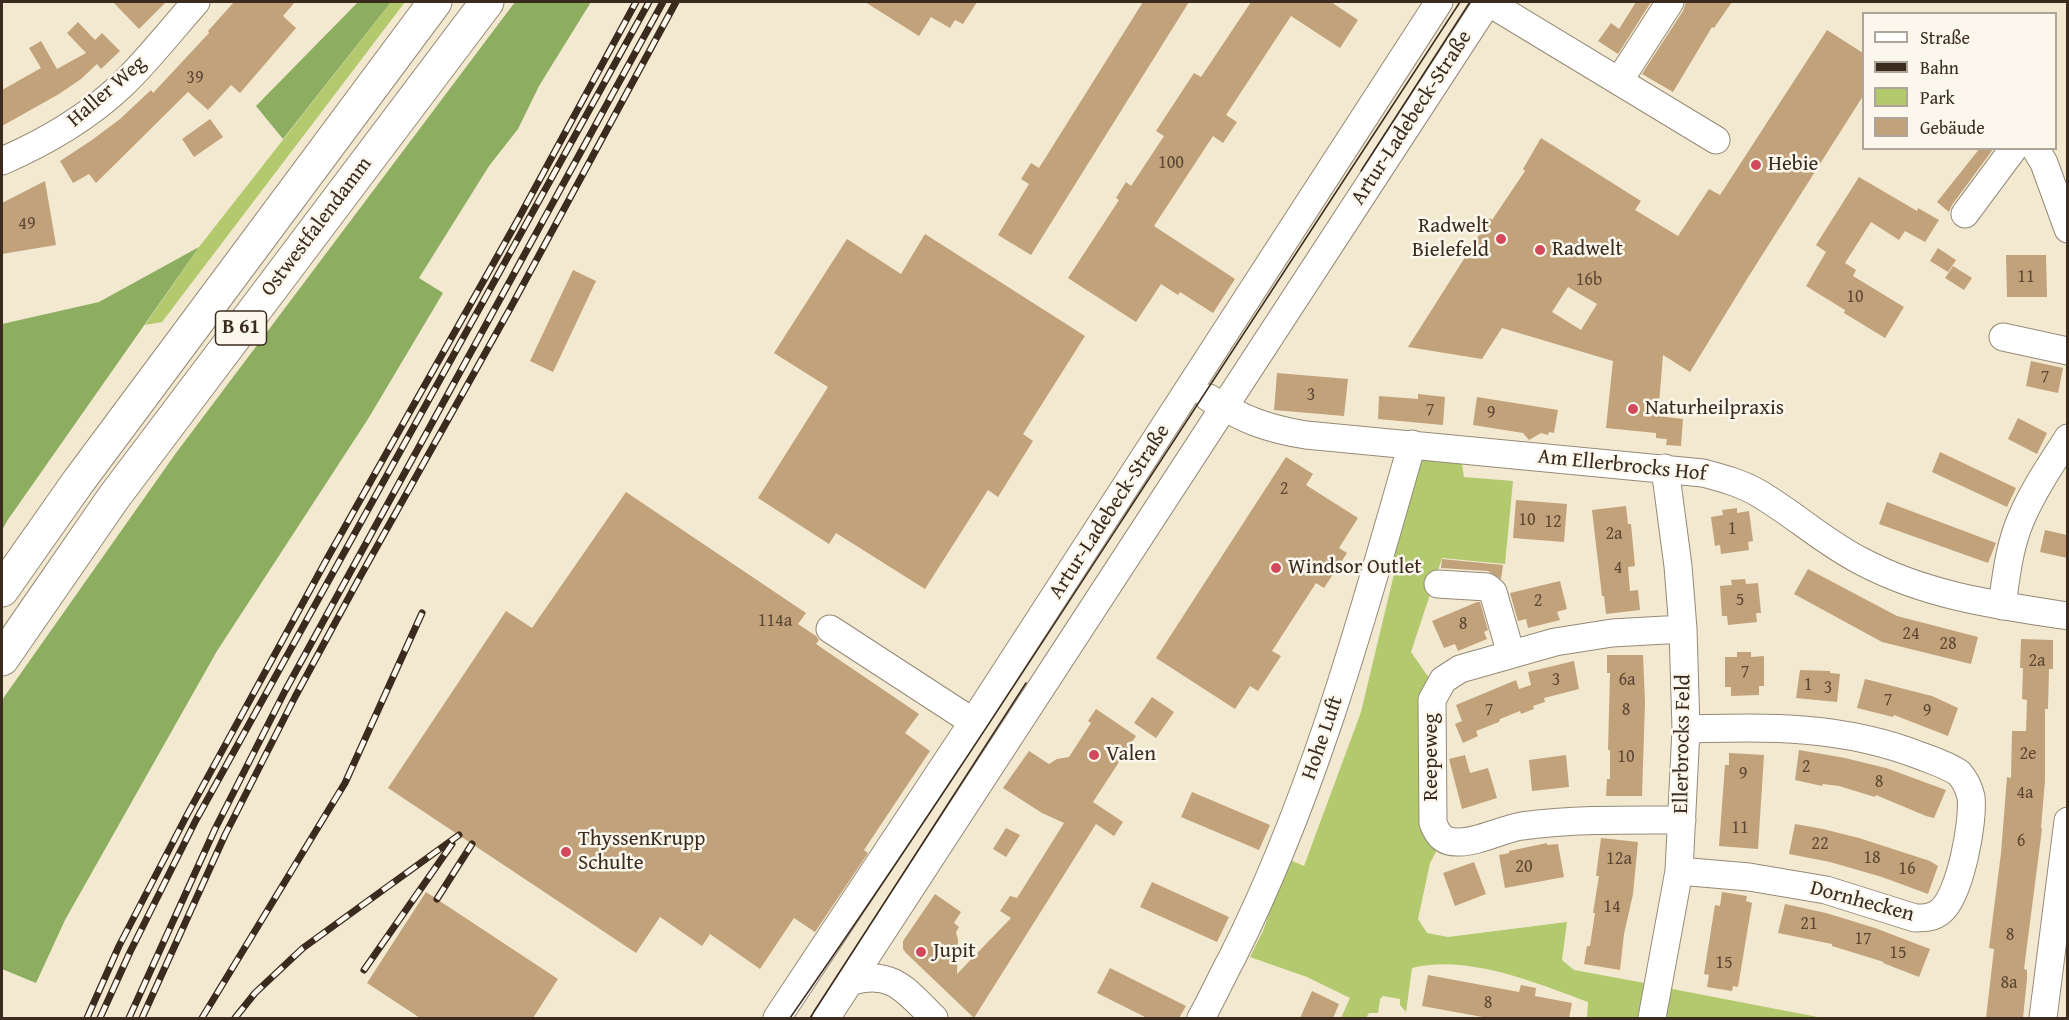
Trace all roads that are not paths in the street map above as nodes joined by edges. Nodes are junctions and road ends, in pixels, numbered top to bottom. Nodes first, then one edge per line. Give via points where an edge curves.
1 (196, 2) edge
2 (435, 2) edge
3 (487, 2) edge
4 (1439, 2) edge
5 (1488, 2) edge
6 (1670, 2) edge
7 (1619, 81) junction
8 (1716, 141) dead end
9 (2013, 150) edge
10 (2036, 150) edge
11 (2, 161) edge
12 (1965, 214) dead end
13 (2067, 229) edge
14 (2003, 337) dead end
15 (2067, 351) edge
16 (1192, 386) junction
17 (1223, 407) junction
18 (2067, 438) edge
19 (1412, 444) junction
20 (1665, 468) junction
21 (1438, 584) dead end
22 (2, 590) edge
23 (2002, 606) junction
24 (2067, 616) edge
25 (830, 629) dead end
26 (1683, 629) junction
27 (1511, 654) junction
28 (2, 659) edge
29 (973, 722) junction
30 (1686, 729) junction
31 (1682, 820) junction
32 (2067, 821) edge
33 (1679, 871) junction
34 (2062, 912) edge
35 (850, 982) junction
36 (777, 1018) edge
37 (826, 1018) edge
38 (934, 1018) edge
39 (1201, 1018) edge
40 (1652, 1018) edge
41 (2043, 1018) edge

1 - 11 street, Haller Weg via 145,62 103,101 51,138
2 - 22 highway, Ostwestfalendamm / B 61
3 - 28 highway, Ostwestfalendamm / B 61 via 114,497
4 - 16 street, Artur-Ladebeck-Straße
5 - 7 street
5 - 17 street, Artur-Ladebeck-Straße
6 - 7 street
7 - 8 street
9 - 12 street
10 - 13 street
14 - 15 street
16 - 17 street, Am Ellerbrocks Hof
16 - 29 street, Artur-Ladebeck-Straße
17 - 19 street, Am Ellerbrocks Hof via 1252,423 1279,431
17 - 35 street, Artur-Ladebeck-Straße
18 - 23 street via 2020,520
19 - 20 street, Am Ellerbrocks Hof
19 - 39 street, Hohe Luft via 1332,714 1291,827 1251,920
20 - 23 street, Am Ellerbrocks Hof via 1731,480 1759,493 1829,542 1903,581
20 - 26 street, Ellerbrocks Feld
21 - 27 street via 1487,587 1493,592
23 - 24 street, Am Ellerbrocks Hof
25 - 29 street
26 - 27 street, Reepeweg via 1612,633
26 - 30 street, Ellerbrocks Feld
27 - 31 street, Reepeweg via 1460,669 1443,680 1432,700 1432,823 1437,835 1460,842 1519,827 1579,820
29 - 36 street, Artur-Ladebeck-Straße
30 - 31 street, Ellerbrocks Feld
30 - 33 street, Dornhecken via 1770,727 1841,733 1895,746 1959,773 1971,794 1972,810 1964,859 1951,897 1943,910 1927,918 1915,918 1826,890 1749,877
31 - 33 street, Ellerbrocks Feld
32 - 34 street
33 - 40 street, Ellerbrocks Feld
34 - 41 street
35 - 37 street, Artur-Ladebeck-Straße
35 - 38 street via 867,977 893,981

